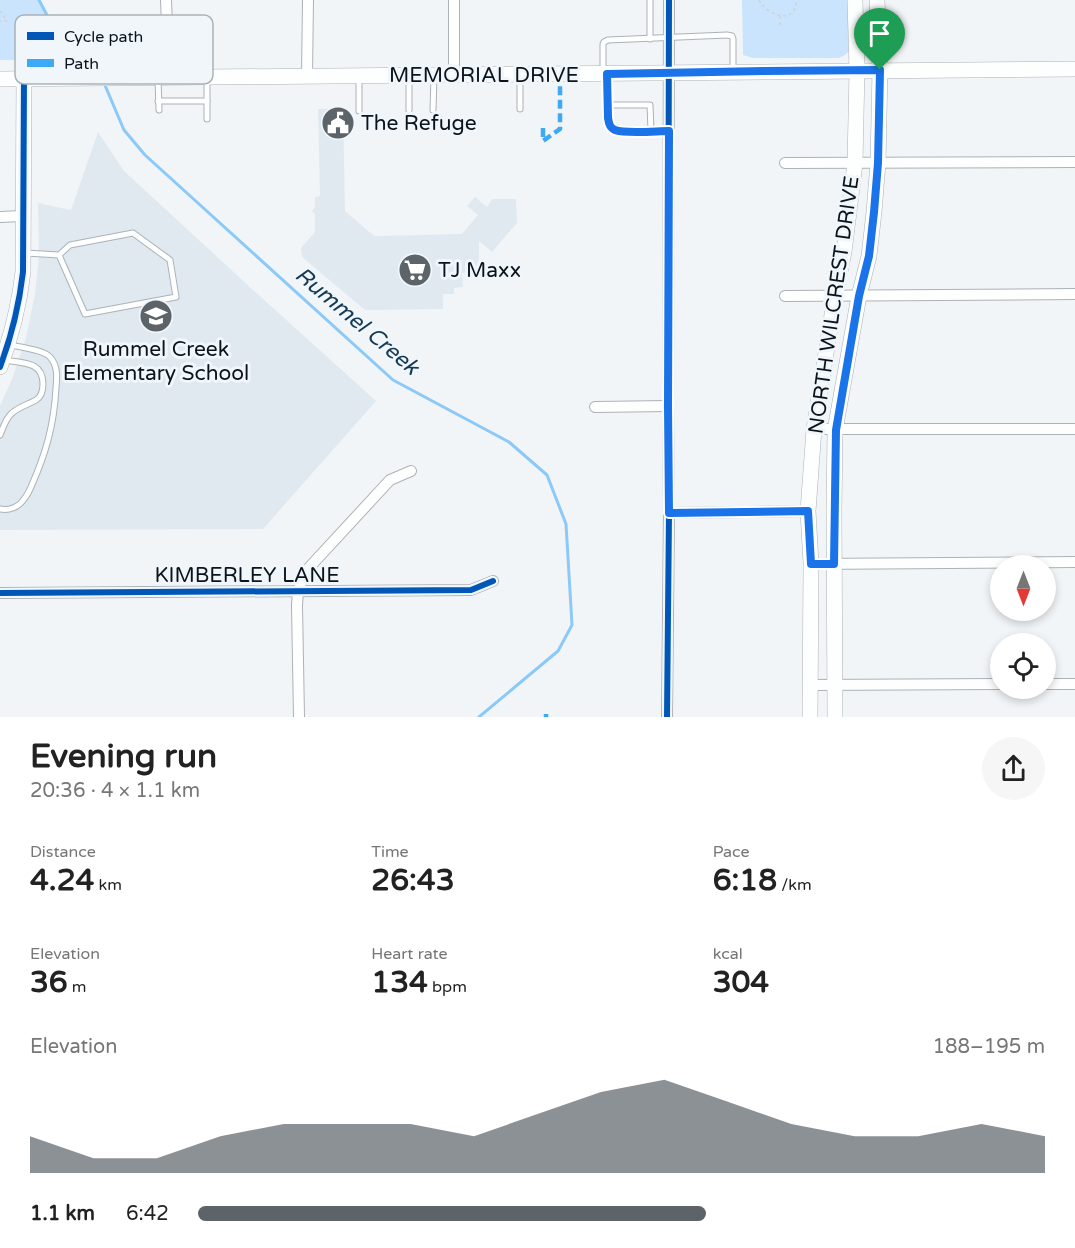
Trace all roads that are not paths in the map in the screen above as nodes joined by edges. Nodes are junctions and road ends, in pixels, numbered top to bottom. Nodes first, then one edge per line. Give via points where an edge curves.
1 (166, 0) edge
2 (308, 0) edge
3 (454, 0) edge
4 (650, 0) edge
5 (669, 0) edge
6 (855, 0) edge
7 (877, 0) edge
8 (165, 15) edge
9 (669, 38) junction
10 (650, 39) junction
11 (1075, 69) edge
12 (857, 70) junction
13 (880, 70) junction
14 (733, 72) junction
15 (669, 73) junction
16 (520, 74) junction
17 (605, 74) junction
18 (359, 75) junction
19 (409, 75) junction
20 (434, 75) junction
21 (454, 75) junction
22 (213, 76) edge
23 (307, 76) junction
24 (15, 78) edge
25 (0, 79) edge
26 (24, 84) edge
27 (162, 84) edge
28 (207, 84) edge
29 (158, 101) junction
30 (207, 101) junction
31 (608, 105) junction
32 (520, 109) dead end
33 (159, 110) dead end
34 (410, 110) dead end
35 (433, 110) dead end
36 (358, 111) dead end
37 (207, 119) dead end
38 (651, 131) junction
39 (669, 131) junction
40 (1075, 162) edge
41 (785, 163) dead end
42 (855, 163) junction
43 (878, 163) junction
44 (23, 216) junction
45 (0, 217) edge
46 (24, 253) junction
47 (59, 255) junction
48 (1075, 294) edge
49 (785, 296) dead end
50 (835, 296) junction
51 (859, 296) junction
52 (4, 353) edge
53 (668, 406) junction
54 (595, 407) dead end
55 (814, 429) junction
56 (1075, 429) edge
57 (836, 430) junction
58 (0, 435) edge
59 (411, 471) dead end
60 (0, 509) edge
61 (808, 511) junction
62 (669, 513) junction
63 (1075, 562) edge
64 (811, 564) junction
65 (834, 564) junction
66 (493, 581) dead end
67 (298, 591) junction
68 (0, 593) edge
69 (990, 684) edge
70 (1056, 684) edge
71 (1075, 684) edge
72 (810, 685) junction
73 (834, 685) junction
74 (299, 717) edge
75 (667, 717) edge
76 (810, 717) edge
77 (835, 717) edge

1 - 8 street
2 - 23 street
3 - 21 street
4 - 10 lane
5 - 9 street
6 - 12 main road, NORTH WILCREST DRIVE
7 - 13 main road, NORTH WILCREST DRIVE
9 - 10 lane
9 - 14 lane via 732,36
9 - 15 street
10 - 17 lane via 604,42
11 - 13 main road, MEMORIAL DRIVE
12 - 13 main road, MEMORIAL DRIVE
12 - 14 main road, MEMORIAL DRIVE
12 - 42 main road, NORTH WILCREST DRIVE
13 - 43 main road, NORTH WILCREST DRIVE
14 - 15 main road, MEMORIAL DRIVE
15 - 17 main road, MEMORIAL DRIVE
15 - 39 street
16 - 17 main road, MEMORIAL DRIVE
16 - 21 main road, MEMORIAL DRIVE
16 - 32 lane
17 - 31 lane
18 - 19 main road, MEMORIAL DRIVE
18 - 23 main road, MEMORIAL DRIVE
18 - 36 lane
19 - 20 main road, MEMORIAL DRIVE
19 - 34 lane
20 - 21 main road, MEMORIAL DRIVE
20 - 35 lane
22 - 23 main road, MEMORIAL DRIVE
24 - 25 main road, MEMORIAL DRIVE
26 - 44 main road
27 - 29 lane
28 - 30 lane
29 - 30 lane
29 - 33 lane
30 - 37 lane
31 - 38 lane via 613,129
31 - 38 lane via 650,105
38 - 39 lane
39 - 53 street
40 - 43 street
41 - 42 street
42 - 43 street
42 - 50 main road, NORTH WILCREST DRIVE
43 - 51 main road, NORTH WILCREST DRIVE via 869,256
44 - 45 street
44 - 46 main road
46 - 47 lane
46 - 52 main road via 20,300
47 - 47 lane via 85,314 176,297 170,260 134,233 70,245
48 - 51 street
49 - 50 street
50 - 51 street
50 - 55 main road, NORTH WILCREST DRIVE
51 - 57 main road, NORTH WILCREST DRIVE
52 - 58 lane via 41,370 44,383 37,399 13,412
52 - 60 lane via 48,354 57,375 54,417 42,463 25,499 15,508
53 - 54 street
53 - 62 street
55 - 57 street
55 - 61 main road, NORTH WILCREST DRIVE
56 - 57 street
57 - 65 main road, NORTH WILCREST DRIVE
59 - 67 street via 390,480 305,572
61 - 62 street
61 - 64 main road, NORTH WILCREST DRIVE
62 - 75 street
63 - 65 street
64 - 65 street
64 - 72 main road, NORTH WILCREST DRIVE
65 - 73 main road, NORTH WILCREST DRIVE
66 - 67 street, KIMBERLEY LANE via 471,590
67 - 68 street, KIMBERLEY LANE
67 - 74 street
69 - 73 street
70 - 71 street
72 - 73 street
72 - 76 main road, NORTH WILCREST DRIVE
73 - 77 main road, NORTH WILCREST DRIVE

